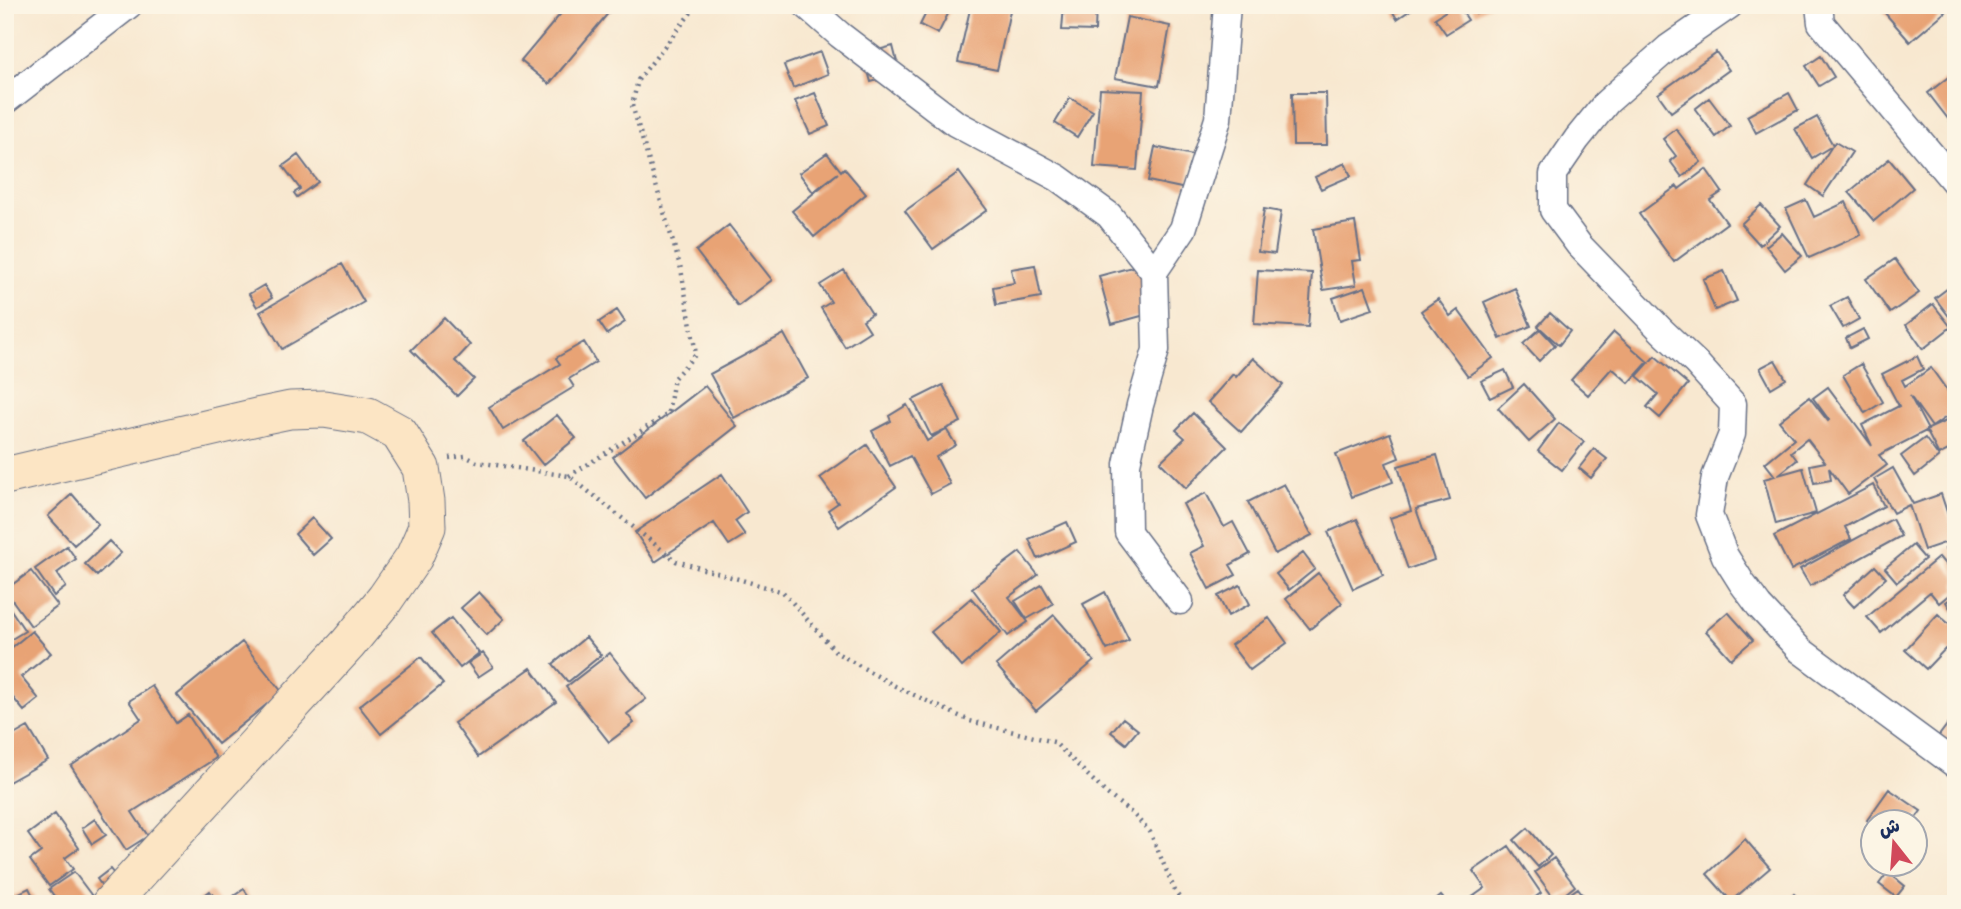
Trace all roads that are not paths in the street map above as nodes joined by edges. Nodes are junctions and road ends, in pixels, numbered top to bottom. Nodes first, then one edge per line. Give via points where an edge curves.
1 (129, 5) edge
2 (806, 5) edge
3 (1227, 5) edge
4 (1730, 5) edge
5 (1819, 5) edge
6 (5, 101) edge
7 (1956, 184) edge
8 (1154, 272) junction
9 (5, 477) edge
10 (1180, 601) dead end
11 (1956, 765) edge
12 (110, 904) edge

1 - 6 street
2 - 8 street via 955,123 1058,178 1109,215
3 - 8 street via 1218,119 1183,229
4 - 11 street via 1668,48 1607,102 1552,174 1553,209 1579,245 1732,404 1732,434 1715,477 1709,515 1725,556 1742,583 1800,650
5 - 7 street via 1821,23
8 - 10 street via 1156,350 1126,464 1128,523 1129,532
9 - 12 main road via 261,416 324,409 368,416 399,433 421,468 427,527 414,557 385,599

